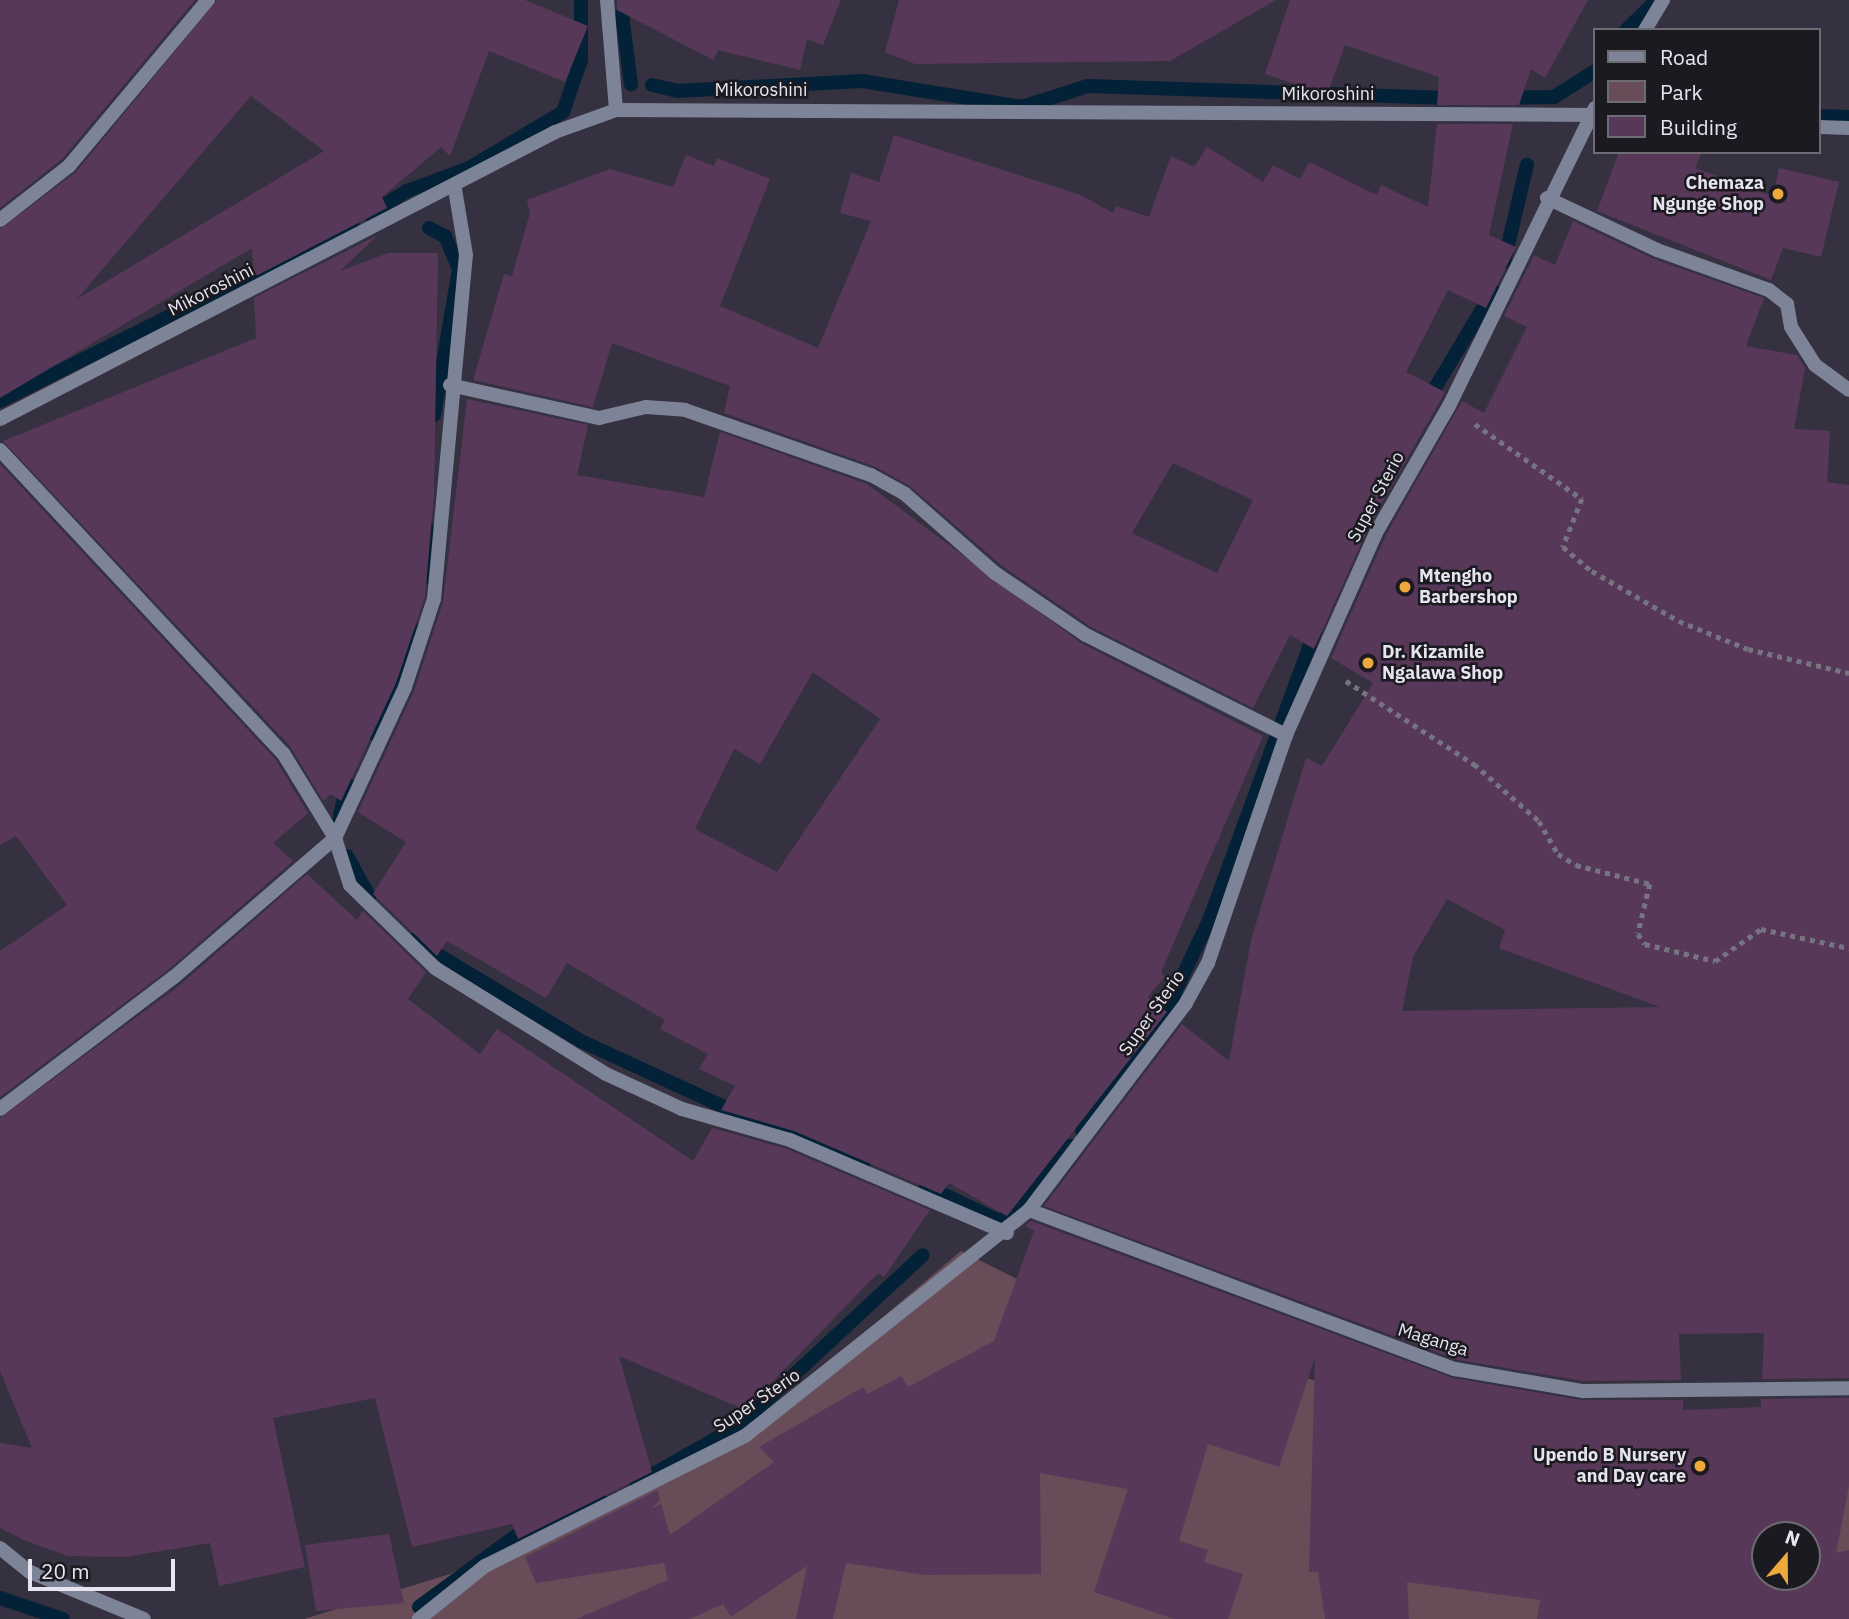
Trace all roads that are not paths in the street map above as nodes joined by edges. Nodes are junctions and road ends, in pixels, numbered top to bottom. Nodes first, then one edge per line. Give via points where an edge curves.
1 (208, 0) edge
2 (607, 0) edge
3 (1664, 0) edge
4 (1646, 28) edge
5 (616, 110) junction
6 (1594, 113) edge
7 (1821, 127) edge
8 (1849, 128) edge
9 (455, 189) junction
10 (1547, 198) junction
11 (0, 220) edge
12 (450, 385) junction
13 (1849, 390) edge
14 (0, 419) edge
15 (0, 450) edge
16 (1286, 736) junction
17 (335, 838) junction
18 (0, 1109) edge
19 (1029, 1210) junction
20 (1007, 1233) junction
21 (1849, 1388) edge
22 (0, 1548) edge
23 (144, 1619) edge
24 (419, 1619) edge

1 - 11 street via 69,166
2 - 5 street
3 - 4 street
5 - 6 street, Mikoroshini
5 - 9 street, Mikoroshini via 555,132
6 - 10 street, Super Sterio
7 - 8 street
9 - 12 street via 466,255
9 - 14 street, Mikoroshini
10 - 13 street via 1657,250 1769,290 1787,304 1791,327 1815,365
10 - 16 street, Super Sterio via 1449,406 1377,531
12 - 16 street via 598,418 646,407 685,410 872,475 905,494 995,573 1086,635
12 - 17 street via 434,600 405,687
15 - 17 street via 284,753
16 - 19 street, Super Sterio via 1208,963 1186,1003
17 - 18 street via 174,977
17 - 20 street via 350,886 390,930 435,968 606,1074 682,1109 790,1140
19 - 20 street, Super Sterio
19 - 21 street, Maganga via 1455,1369 1583,1391
20 - 24 street, Super Sterio via 745,1436 485,1566
22 - 23 street via 30,1572

